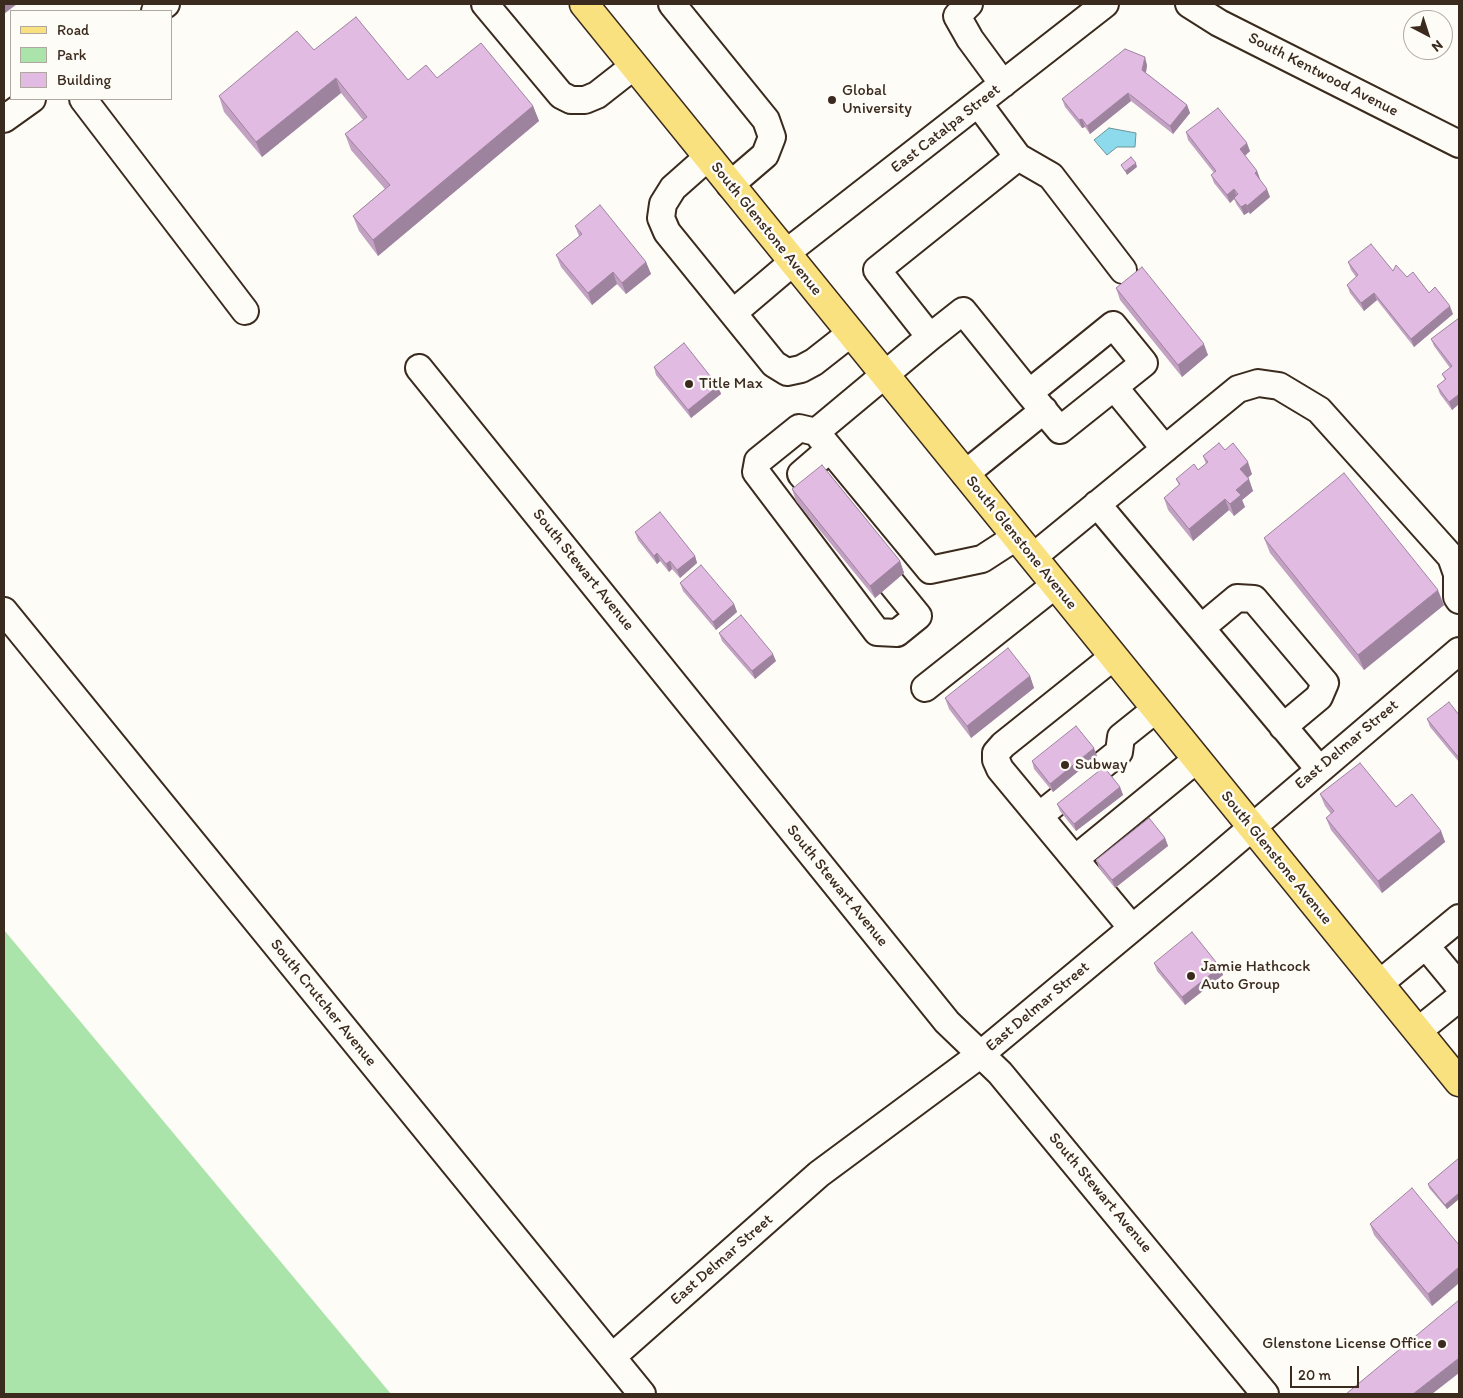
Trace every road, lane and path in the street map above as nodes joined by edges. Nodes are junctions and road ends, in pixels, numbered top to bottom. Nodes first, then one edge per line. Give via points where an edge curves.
1 (584, 4) edge
2 (672, 4) edge
3 (1105, 4) edge
4 (1189, 4) edge
5 (495, 7) edge
6 (957, 8) edge
7 (634, 66) junction
8 (1003, 84) junction
9 (31, 100) edge
10 (84, 100) edge
11 (978, 104) junction
12 (4, 119) edge
13 (1459, 144) edge
14 (708, 157) junction
15 (1018, 158) junction
16 (730, 185) junction
17 (790, 258) junction
18 (1123, 270) dead end
19 (245, 311) dead end
20 (733, 313) junction
21 (851, 333) junction
22 (930, 337) junction
23 (419, 368) dead end
24 (885, 375) junction
25 (1114, 387) junction
26 (1036, 401) junction
27 (823, 440) junction
28 (1165, 449) junction
29 (965, 474) junction
30 (812, 487) edge
31 (1097, 504) junction
32 (1016, 537) junction
33 (1033, 558) junction
34 (930, 570) junction
35 (1055, 585) junction
36 (1459, 600) edge
37 (4, 611) edge
38 (1201, 628) junction
39 (1459, 651) edge
40 (1114, 657) junction
41 (925, 688) dead end
42 (1156, 709) junction
43 (1283, 727) junction
44 (1197, 760) junction
45 (1319, 769) junction
46 (1039, 816) junction
47 (1251, 827) junction
48 (1075, 859) junction
49 (1459, 918) edge
50 (1132, 928) junction
51 (1426, 946) junction
52 (1379, 984) junction
53 (1459, 986) edge
54 (1459, 998) edge
55 (1418, 1031) junction
56 (981, 1054) junction
57 (1459, 1082) edge
58 (612, 1357) junction
59 (642, 1394) edge
60 (1266, 1394) edge

1 - 7 main road, South Glenstone Avenue
2 - 16 street via 766,120 772,137 765,155
3 - 8 street, East Catalpa Street
4 - 13 street, South Kentwood Avenue
5 - 7 street via 561,95 571,100 585,100 597,95
6 - 8 street via 970,39
7 - 14 main road, South Glenstone Avenue
8 - 11 street, East Catalpa Street
9 - 12 street
10 - 19 street
11 - 15 street
11 - 17 street, East Catalpa Street
14 - 16 main road, South Glenstone Avenue
14 - 20 street via 673,188 663,204 661,218 667,232
15 - 18 street via 1051,176
15 - 22 street via 877,270
16 - 17 main road, South Glenstone Avenue
17 - 20 street, East Catalpa Street
17 - 21 main road, South Glenstone Avenue
20 - 21 street via 774,364 787,372 814,362
21 - 24 main road, South Glenstone Avenue
22 - 24 street
22 - 26 street via 963,311
23 - 56 street, South Stewart Avenue via 947,1022
24 - 27 street
24 - 29 main road, South Glenstone Avenue
25 - 26 street via 1060,430
25 - 26 street via 1144,363 1113,325
25 - 28 street
26 - 29 street
27 - 30 street via 801,474
27 - 34 street
27 - 34 street via 799,428 758,461 756,472 877,632 897,634 918,616 897,590
28 - 31 street
28 - 36 street via 1238,389 1258,384 1279,386 1319,410 1451,557 1457,574
29 - 32 main road, South Glenstone Avenue
31 - 33 street
31 - 38 street
32 - 33 main road, South Glenstone Avenue
32 - 34 street via 982,558
33 - 35 main road, South Glenstone Avenue
35 - 40 main road, South Glenstone Avenue
35 - 41 street
37 - 58 street, South Crutcher Avenue
38 - 43 street
38 - 43 street via 1237,598 1254,599 1325,683 1319,697
39 - 45 street, East Delmar Street
40 - 42 main road, South Glenstone Avenue
40 - 46 street via 996,753 1000,769
42 - 44 main road, South Glenstone Avenue
42 - 46 street via 1121,737 1119,752
43 - 45 street
44 - 47 main road, South Glenstone Avenue
44 - 48 street
45 - 47 street, East Delmar Street
46 - 48 street
47 - 50 street, East Delmar Street
47 - 52 main road, South Glenstone Avenue
48 - 50 street
49 - 51 street
50 - 56 street, East Delmar Street
51 - 52 street
51 - 53 street
52 - 55 main road, South Glenstone Avenue
54 - 55 street
55 - 57 main road, South Glenstone Avenue
56 - 58 street, East Delmar Street via 819,1174
56 - 60 street, South Stewart Avenue
58 - 59 street, South Crutcher Avenue

